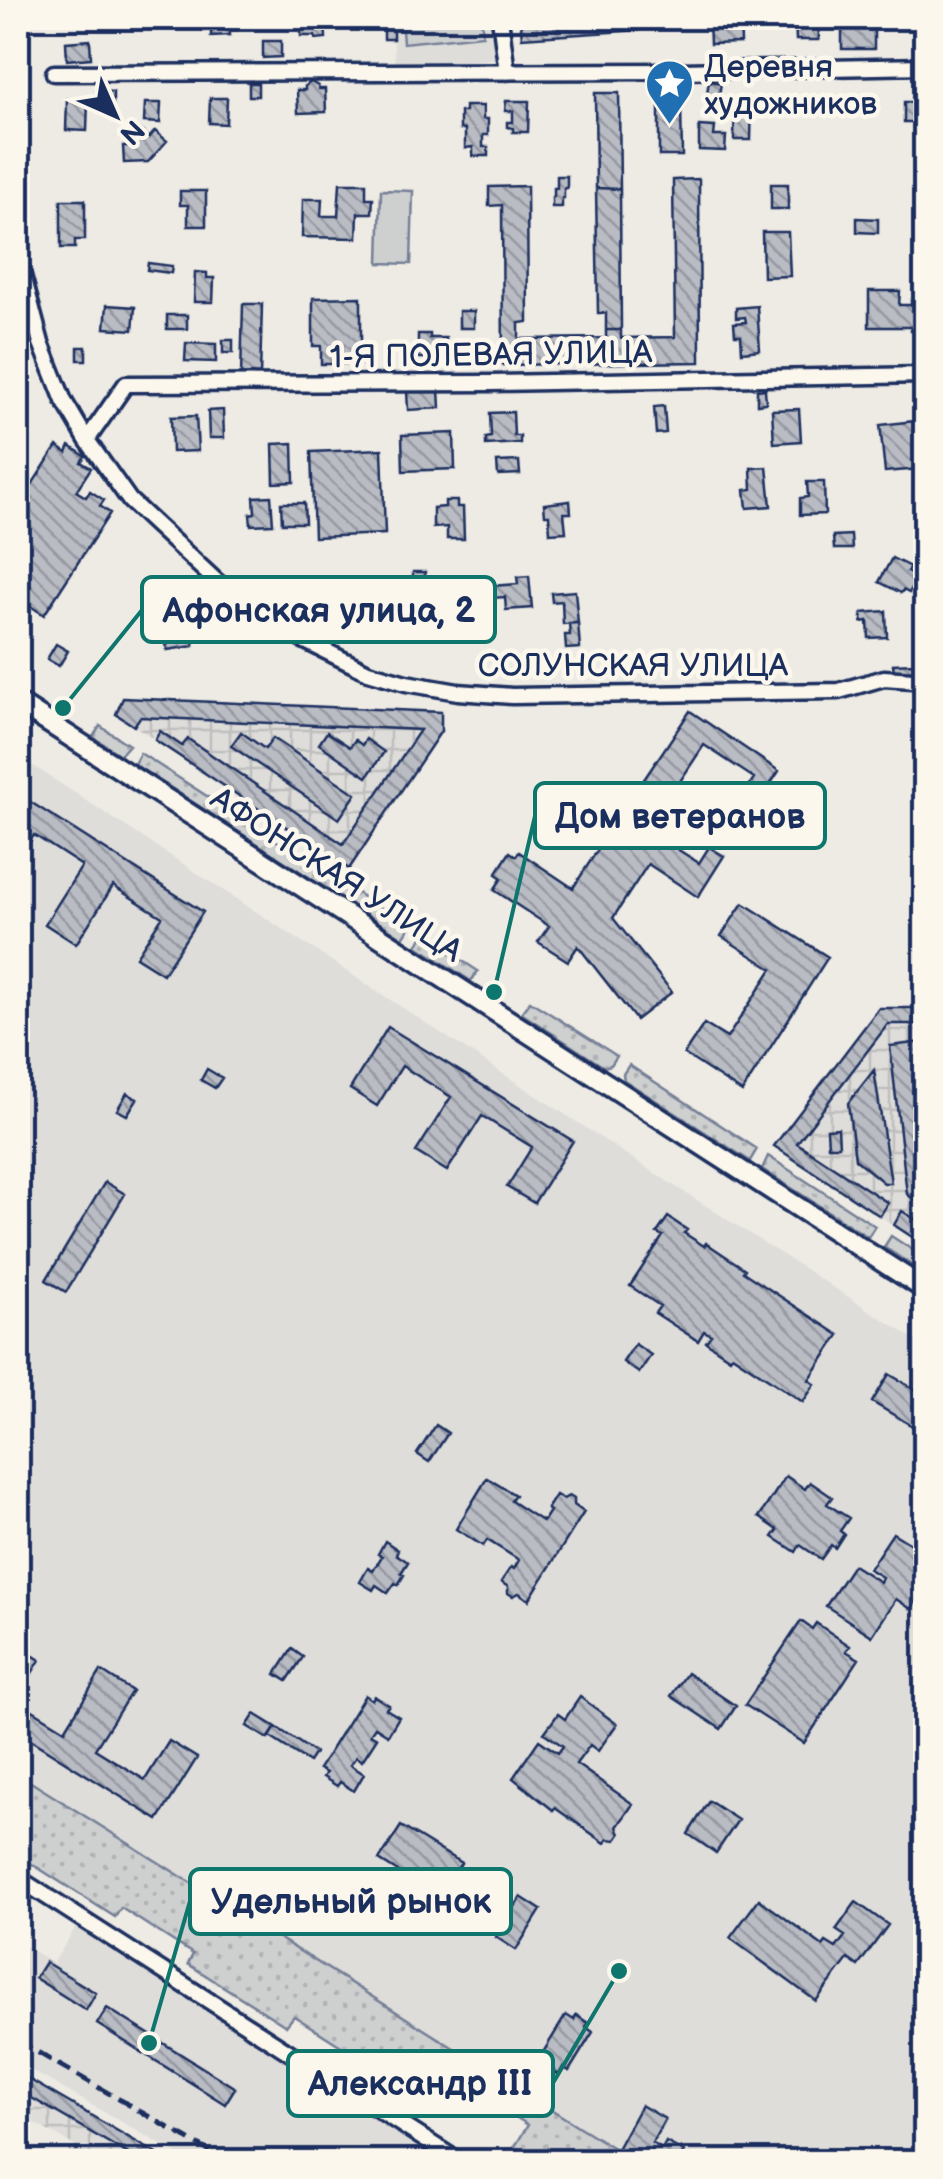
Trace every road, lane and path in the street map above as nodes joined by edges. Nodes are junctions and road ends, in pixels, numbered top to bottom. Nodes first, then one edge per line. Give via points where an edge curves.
1 (500, 18) edge
2 (926, 66) edge
3 (54, 72) dead end
4 (507, 72) junction
5 (18, 257) edge
6 (926, 375) edge
7 (86, 440) junction
8 (926, 681) edge
9 (18, 703) edge
10 (926, 1290) edge
11 (18, 1878) edge
12 (460, 2162) edge

1 - 4 street
2 - 4 street
3 - 4 street
5 - 7 street, СОЛУНСКАЯ УЛИЦА via 41,343
6 - 7 street, 1-Я ПОЛЕВАЯ УЛИЦА via 126,384
7 - 8 street, СОЛУНСКАЯ УЛИЦА via 130,501 254,610 355,666 406,683 512,696 839,691 884,678
9 - 10 street, АФОНСКАЯ УЛИЦА
11 - 12 street

